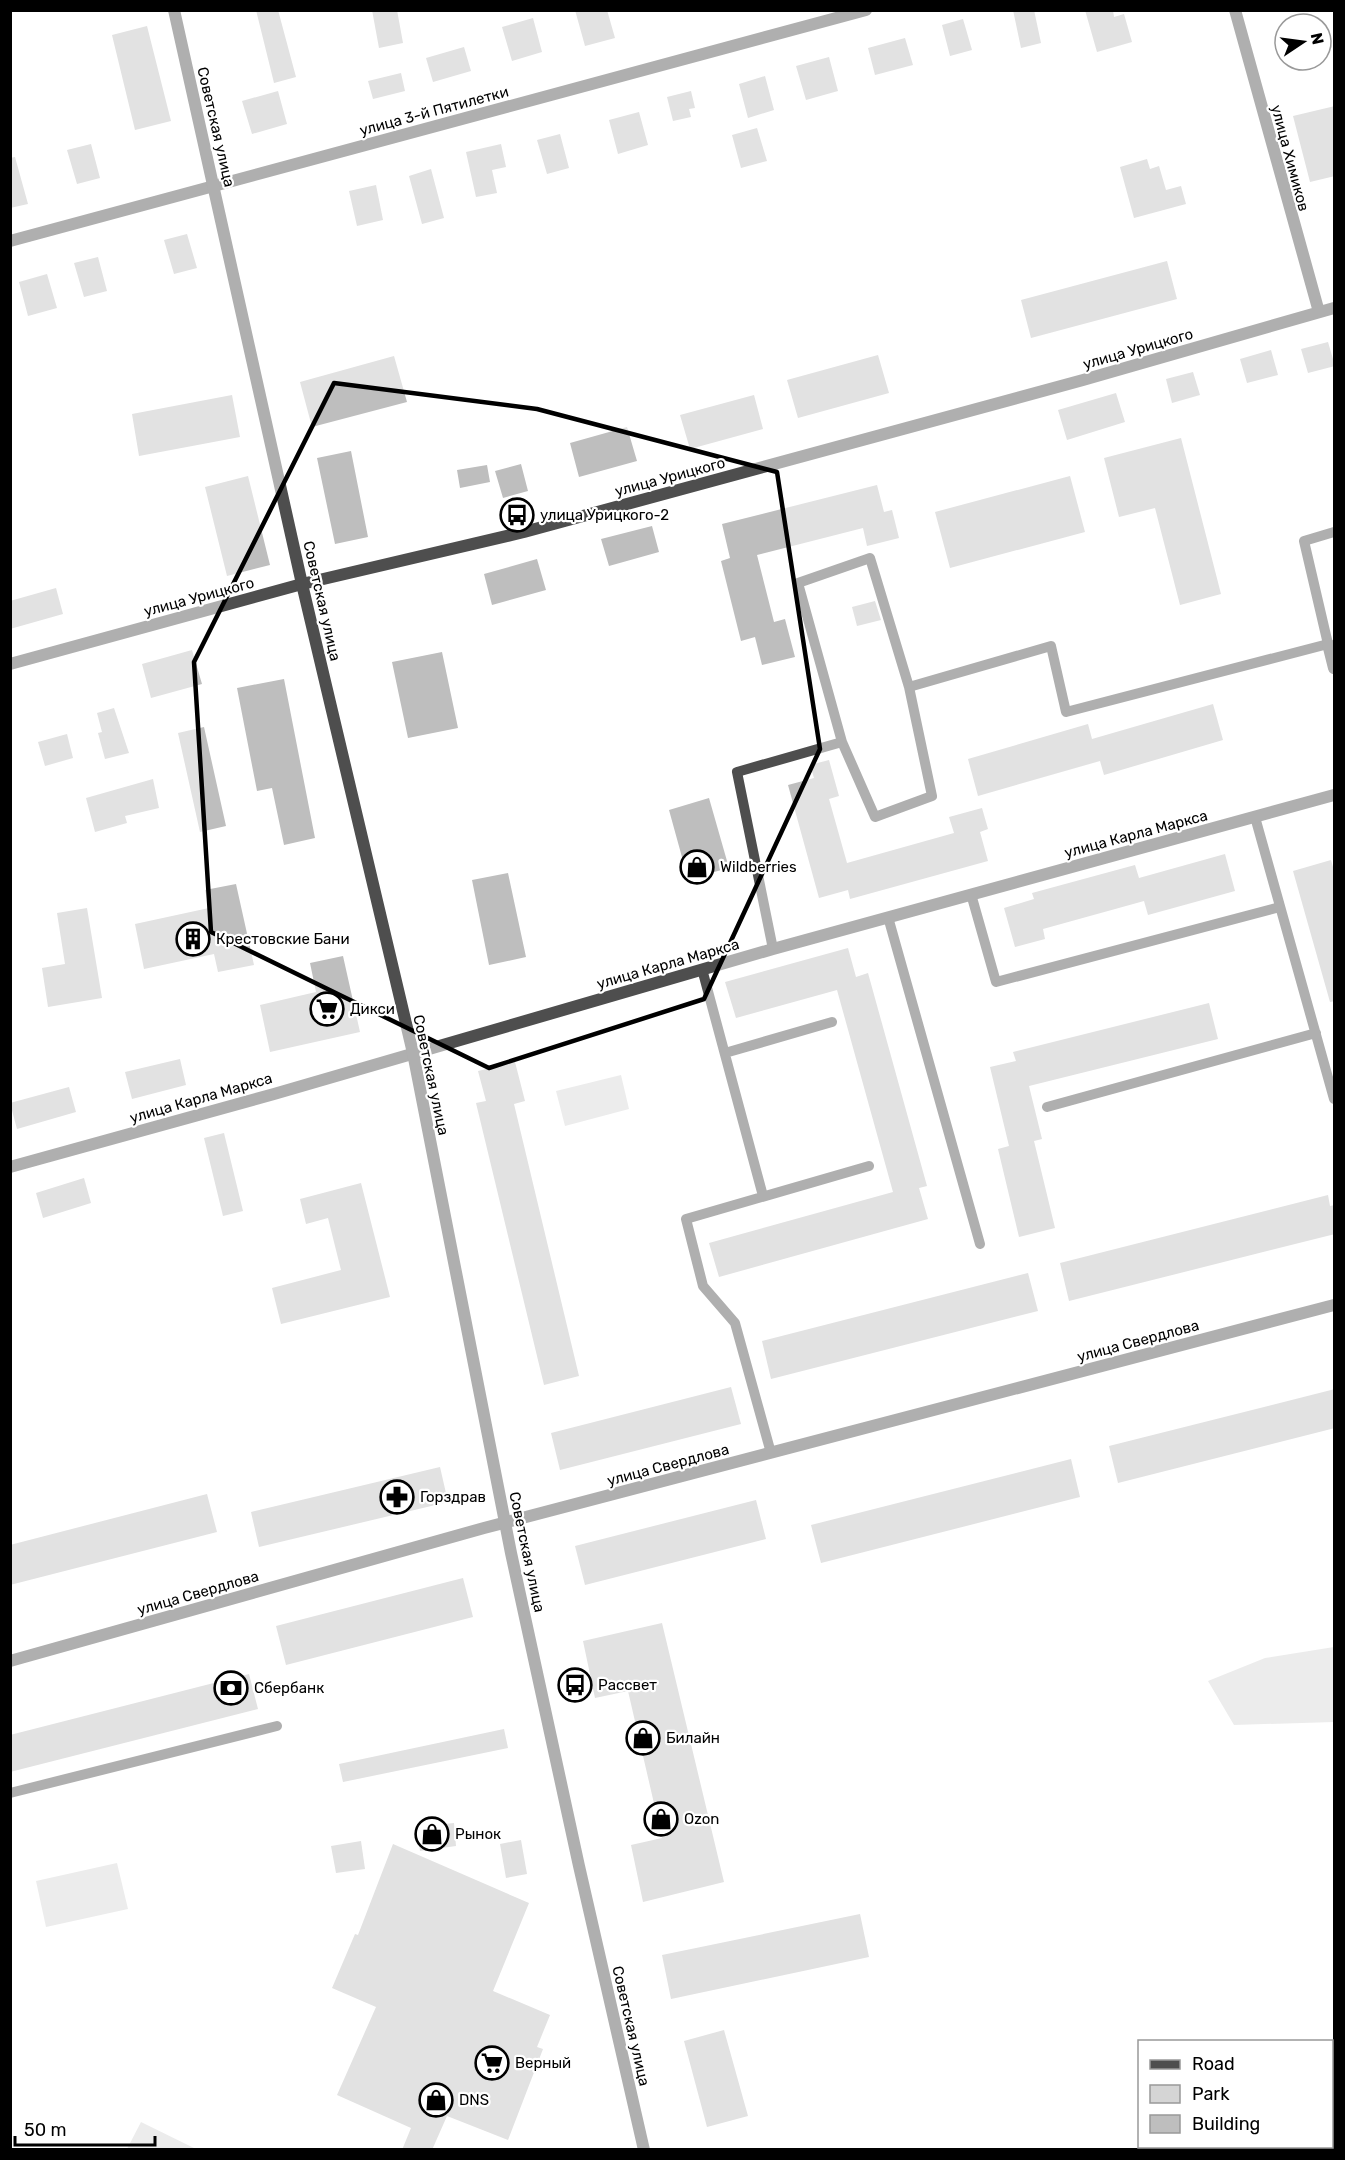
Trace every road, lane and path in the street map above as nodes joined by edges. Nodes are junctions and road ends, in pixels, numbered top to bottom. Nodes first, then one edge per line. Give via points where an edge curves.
1 (174, 10) edge
2 (866, 10) edge
3 (1235, 10) edge
4 (214, 186) junction
5 (10, 241) edge
6 (1335, 308) edge
7 (1319, 312) junction
8 (1335, 532) edge
9 (302, 584) junction
10 (1328, 644) junction
11 (10, 664) edge
12 (1335, 668) edge
13 (909, 687) junction
14 (842, 742) junction
15 (1335, 795) edge
16 (1255, 817) junction
17 (971, 894) junction
18 (1280, 907) junction
19 (888, 917) junction
20 (773, 949) junction
21 (702, 969) junction
22 (832, 1022) dead end
23 (1316, 1033) junction
24 (412, 1053) junction
25 (724, 1053) junction
26 (1335, 1099) edge
27 (1047, 1107) dead end
28 (869, 1166) dead end
29 (10, 1167) edge
30 (763, 1196) junction
31 (980, 1245) dead end
32 (1335, 1305) edge
33 (771, 1453) junction
34 (505, 1522) junction
35 (10, 1661) edge
36 (277, 1726) dead end
37 (10, 1793) edge
38 (644, 2150) edge

1 - 4 street, Советская улица
2 - 4 street, улица 3-й Пятилетки
3 - 7 street, улица Химиков
4 - 5 street, улица 3-й Пятилетки
4 - 9 street, Советская улица
6 - 7 street, улица Урицкого
7 - 9 street, улица Урицкого via 524,532
8 - 10 lane via 1304,541
9 - 11 street, улица Урицкого
9 - 24 street, Советская улица
10 - 12 street
10 - 13 lane via 1066,712 1051,646
13 - 14 lane via 932,796 875,818
13 - 14 lane via 870,558 798,583
14 - 20 lane via 737,772
15 - 16 street, улица Карла Маркса
16 - 17 street, улица Карла Маркса
16 - 18 lane
17 - 18 lane via 996,982
17 - 19 street, улица Карла Маркса
18 - 23 lane
19 - 20 street, улица Карла Маркса
19 - 31 lane
20 - 21 street, улица Карла Маркса
21 - 24 street, улица Карла Маркса
21 - 25 lane
22 - 25 lane
23 - 26 lane
23 - 27 lane
24 - 29 street, улица Карла Маркса
24 - 34 street, Советская улица
25 - 30 lane
28 - 30 lane
30 - 33 lane via 686,1219 703,1286 735,1323
32 - 33 street, улица Свердлова
33 - 34 street, улица Свердлова
34 - 35 street, улица Свердлова
34 - 38 street, Советская улица
36 - 37 lane

